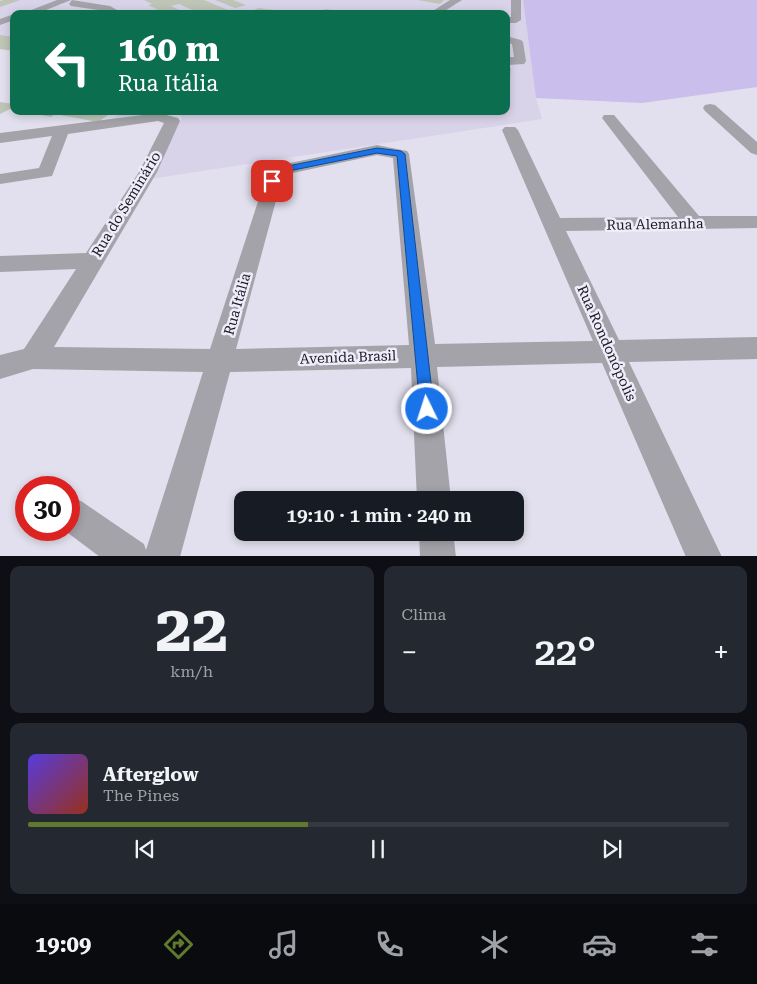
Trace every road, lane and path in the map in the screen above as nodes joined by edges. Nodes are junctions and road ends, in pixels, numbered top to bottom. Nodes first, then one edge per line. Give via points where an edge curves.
1 (48, 0) edge
2 (61, 0) edge
3 (457, 0) edge
4 (516, 0) edge
5 (76, 1) edge
6 (28, 10) edge
7 (34, 10) edge
8 (111, 10) edge
9 (440, 10) edge
10 (510, 20) edge
11 (510, 40) edge
12 (510, 61) edge
13 (710, 108) dead end
14 (609, 118) dead end
15 (62, 130) junction
16 (510, 130) dead end
17 (0, 138) edge
18 (757, 150) edge
19 (0, 179) edge
20 (757, 222) edge
21 (694, 223) junction
22 (554, 225) junction
23 (92, 261) junction
24 (0, 264) edge
25 (757, 348) edge
26 (611, 352) junction
27 (423, 355) junction
28 (33, 358) junction
29 (220, 361) junction
30 (0, 367) edge
31 (433, 491) edge
32 (80, 521) edge
33 (437, 541) edge
34 (131, 556) edge
35 (162, 556) edge
36 (438, 556) edge
37 (704, 556) edge

1 - 6 street
2 - 5 street
2 - 7 street
3 - 9 street
4 - 10 street via 516,20
5 - 8 street
11 - 12 street via 517,42 520,61
13 - 18 street
14 - 21 street
15 - 17 street, Rua do Seminário
15 - 19 street via 46,172
15 - 23 street, Rua do Seminário via 158,117 173,121 148,172
16 - 22 street, Rua Rondonópolis
20 - 21 street, Rua Alemanha
21 - 22 street, Rua Alemanha
22 - 26 street, Rua Rondonópolis
23 - 24 street
23 - 28 street, Rua do Seminário
25 - 26 street, Avenida Brasil
26 - 27 street, Avenida Brasil
26 - 37 street, Rua Rondonópolis
27 - 29 street, Avenida Brasil
27 - 29 street, Rua Itália via 401,154 377,150 282,170 272,181
27 - 31 street
28 - 29 street, Avenida Brasil
28 - 30 street, Avenida Brasil
29 - 35 street, Rua Itália
32 - 34 street
33 - 36 street

